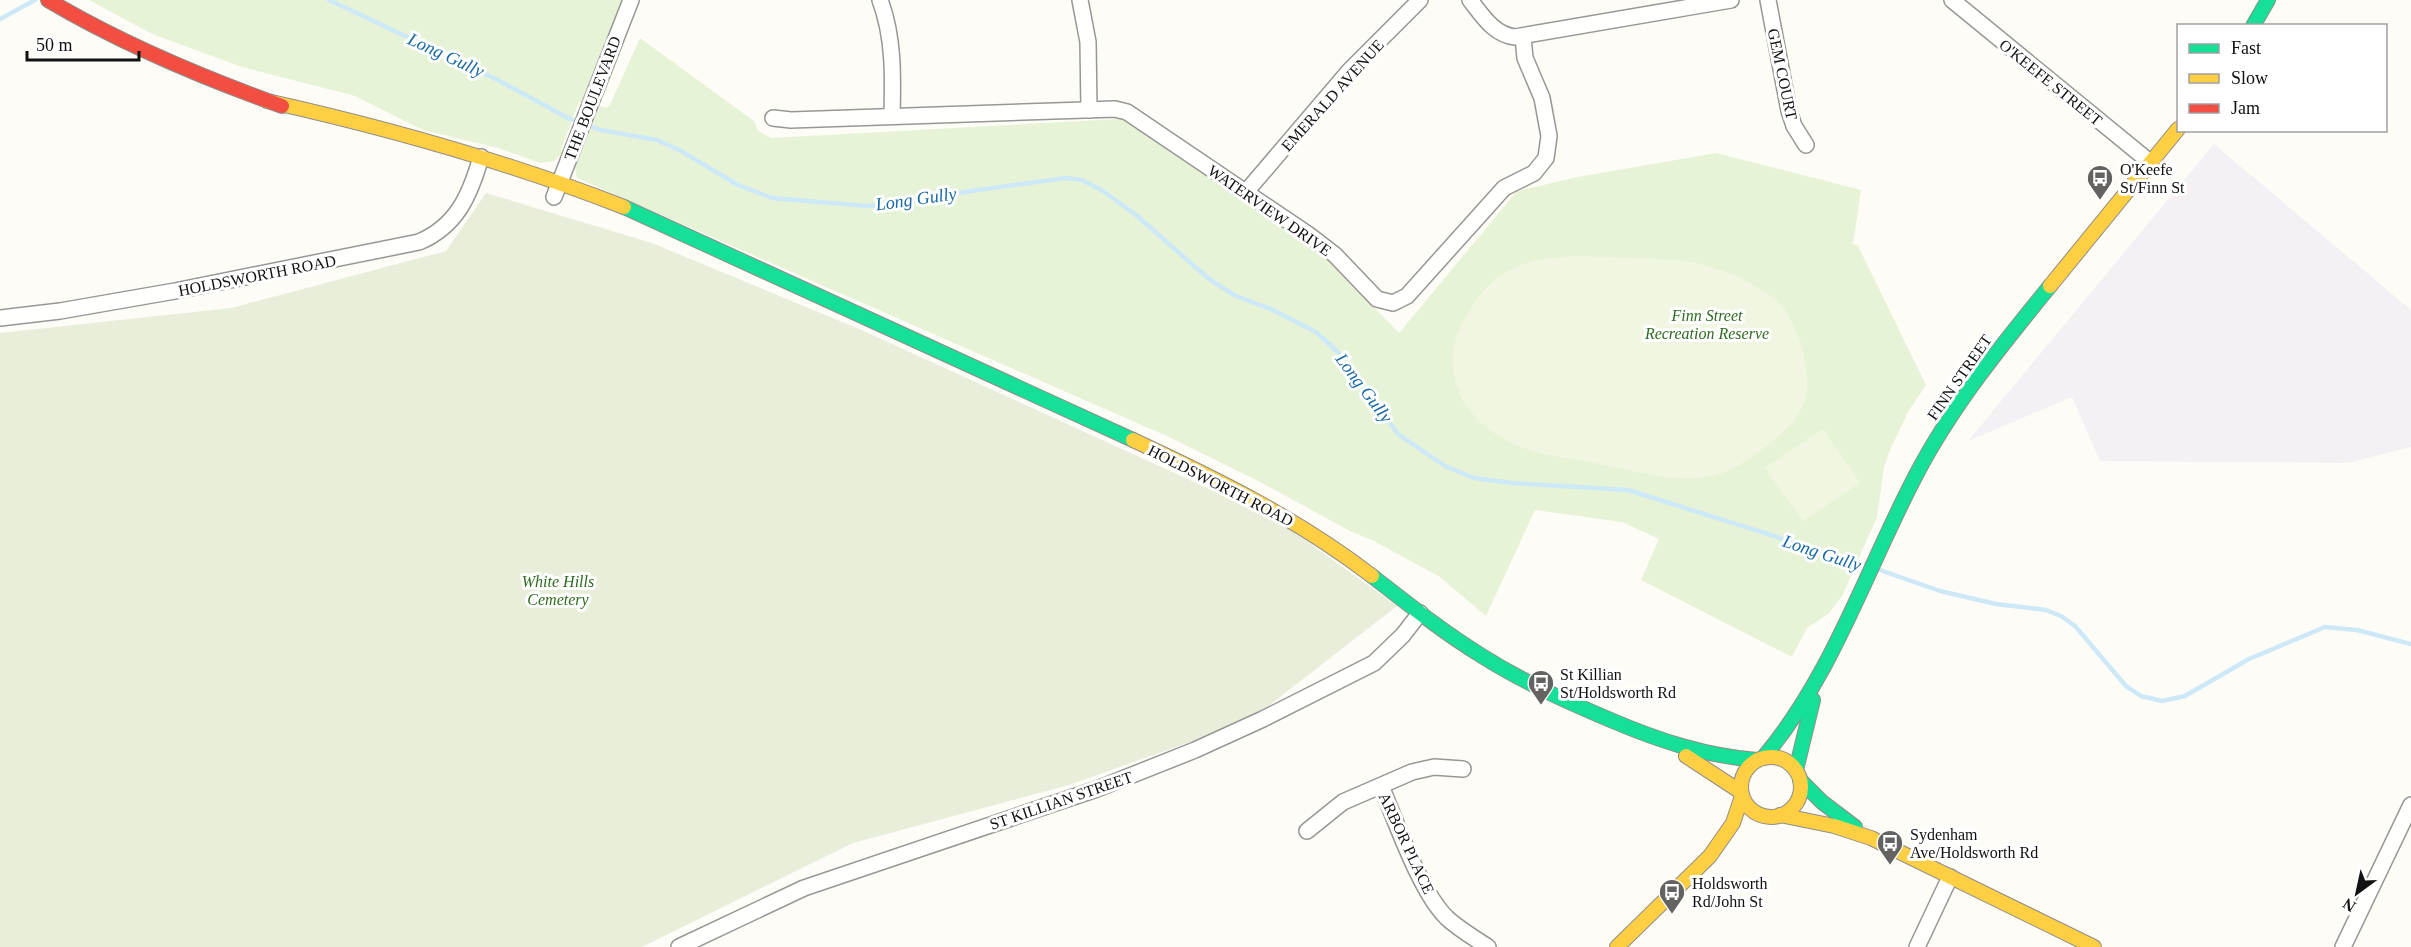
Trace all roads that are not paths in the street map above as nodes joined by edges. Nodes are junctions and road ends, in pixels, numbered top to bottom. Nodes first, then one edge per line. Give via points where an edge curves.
1 (48, 0) edge
2 (631, 0) edge
3 (880, 0) edge
4 (1080, 0) edge
5 (1420, 0) edge
6 (1470, 0) edge
7 (1731, 0) edge
8 (1768, 0) edge
9 (1952, 0) edge
10 (2268, 0) edge
11 (2254, 24) edge
12 (1523, 37) junction
13 (267, 100) junction
14 (1089, 110) junction
15 (892, 116) junction
16 (773, 118) dead end
17 (2177, 130) edge
18 (1806, 145) dead end
19 (435, 158) dead end
20 (2151, 163) junction
21 (478, 168) junction
22 (1246, 192) junction
23 (555, 193) junction
24 (585, 207) dead end
25 (768, 273) junction
26 (0, 318) edge
27 (1420, 614) junction
28 (1819, 678) junction
29 (1651, 737) junction
30 (1760, 759) junction
31 (1463, 769) dead end
32 (1798, 775) junction
33 (1381, 786) junction
34 (1742, 794) junction
35 (2411, 805) edge
36 (1775, 816) junction
37 (1307, 831) dead end
38 (1871, 838) junction
39 (1710, 856) junction
40 (1950, 877) junction
41 (679, 947) edge
42 (1488, 947) edge
43 (1617, 947) edge
44 (1917, 947) edge
45 (2094, 947) edge
46 (2343, 947) edge

1 - 13 main road, HOLDSWORTH ROAD via 169,64
2 - 23 street, THE BOULEVARD
3 - 15 street via 891,39
4 - 14 street via 1088,42
5 - 22 street, EMERALD AVENUE via 1349,71
6 - 12 street via 1495,30 1510,37
7 - 12 street
8 - 18 street, GEM COURT via 1789,111
9 - 20 street, O'KEEFE STREET
10 - 11 main road
12 - 22 street, WATERVIEW DRIVE via 1525,58 1544,107 1549,144 1546,158 1534,172 1504,188 1399,302 1388,304 1377,299 1328,249
13 - 19 main road, HOLDSWORTH ROAD
13 - 21 main road, HOLDSWORTH ROAD via 375,126
14 - 15 street, WATERVIEW DRIVE
14 - 22 street, WATERVIEW DRIVE via 1121,110 1134,115
15 - 16 street, WATERVIEW DRIVE
17 - 20 main road, FINN STREET
20 - 28 main road, FINN STREET via 1966,391 1921,466
21 - 23 main road, HOLDSWORTH ROAD
21 - 26 street, HOLDSWORTH ROAD via 454,219 429,238 409,246 124,300
23 - 25 main road, HOLDSWORTH ROAD via 646,216
24 - 25 main road, HOLDSWORTH ROAD
25 - 27 main road, HOLDSWORTH ROAD via 1235,489 1320,538
27 - 29 main road, HOLDSWORTH ROAD via 1528,682
27 - 41 street, ST KILLIAN STREET via 1374,663 1187,754 1097,789 804,888
28 - 30 main road, FINN STREET via 1784,733
28 - 32 main road, FINN STREET
29 - 30 main road, HOLDSWORTH ROAD via 1724,758
29 - 34 main road, HOLDSWORTH ROAD via 1701,764
30 - 32 main road via 1781,759
30 - 34 main road via 1744,773
31 - 33 street, ARBOR PLACE via 1424,768
32 - 36 main road via 1799,798 1794,806
32 - 38 main road via 1828,807
33 - 37 street, ARBOR PLACE via 1343,802
33 - 42 street, ARBOR PLACE via 1438,908
34 - 36 main road via 1753,811
34 - 39 main road via 1733,823
35 - 46 street
36 - 38 main road via 1834,826
36 - 39 main road
38 - 40 main road
39 - 43 main road
40 - 44 street
40 - 45 main road

